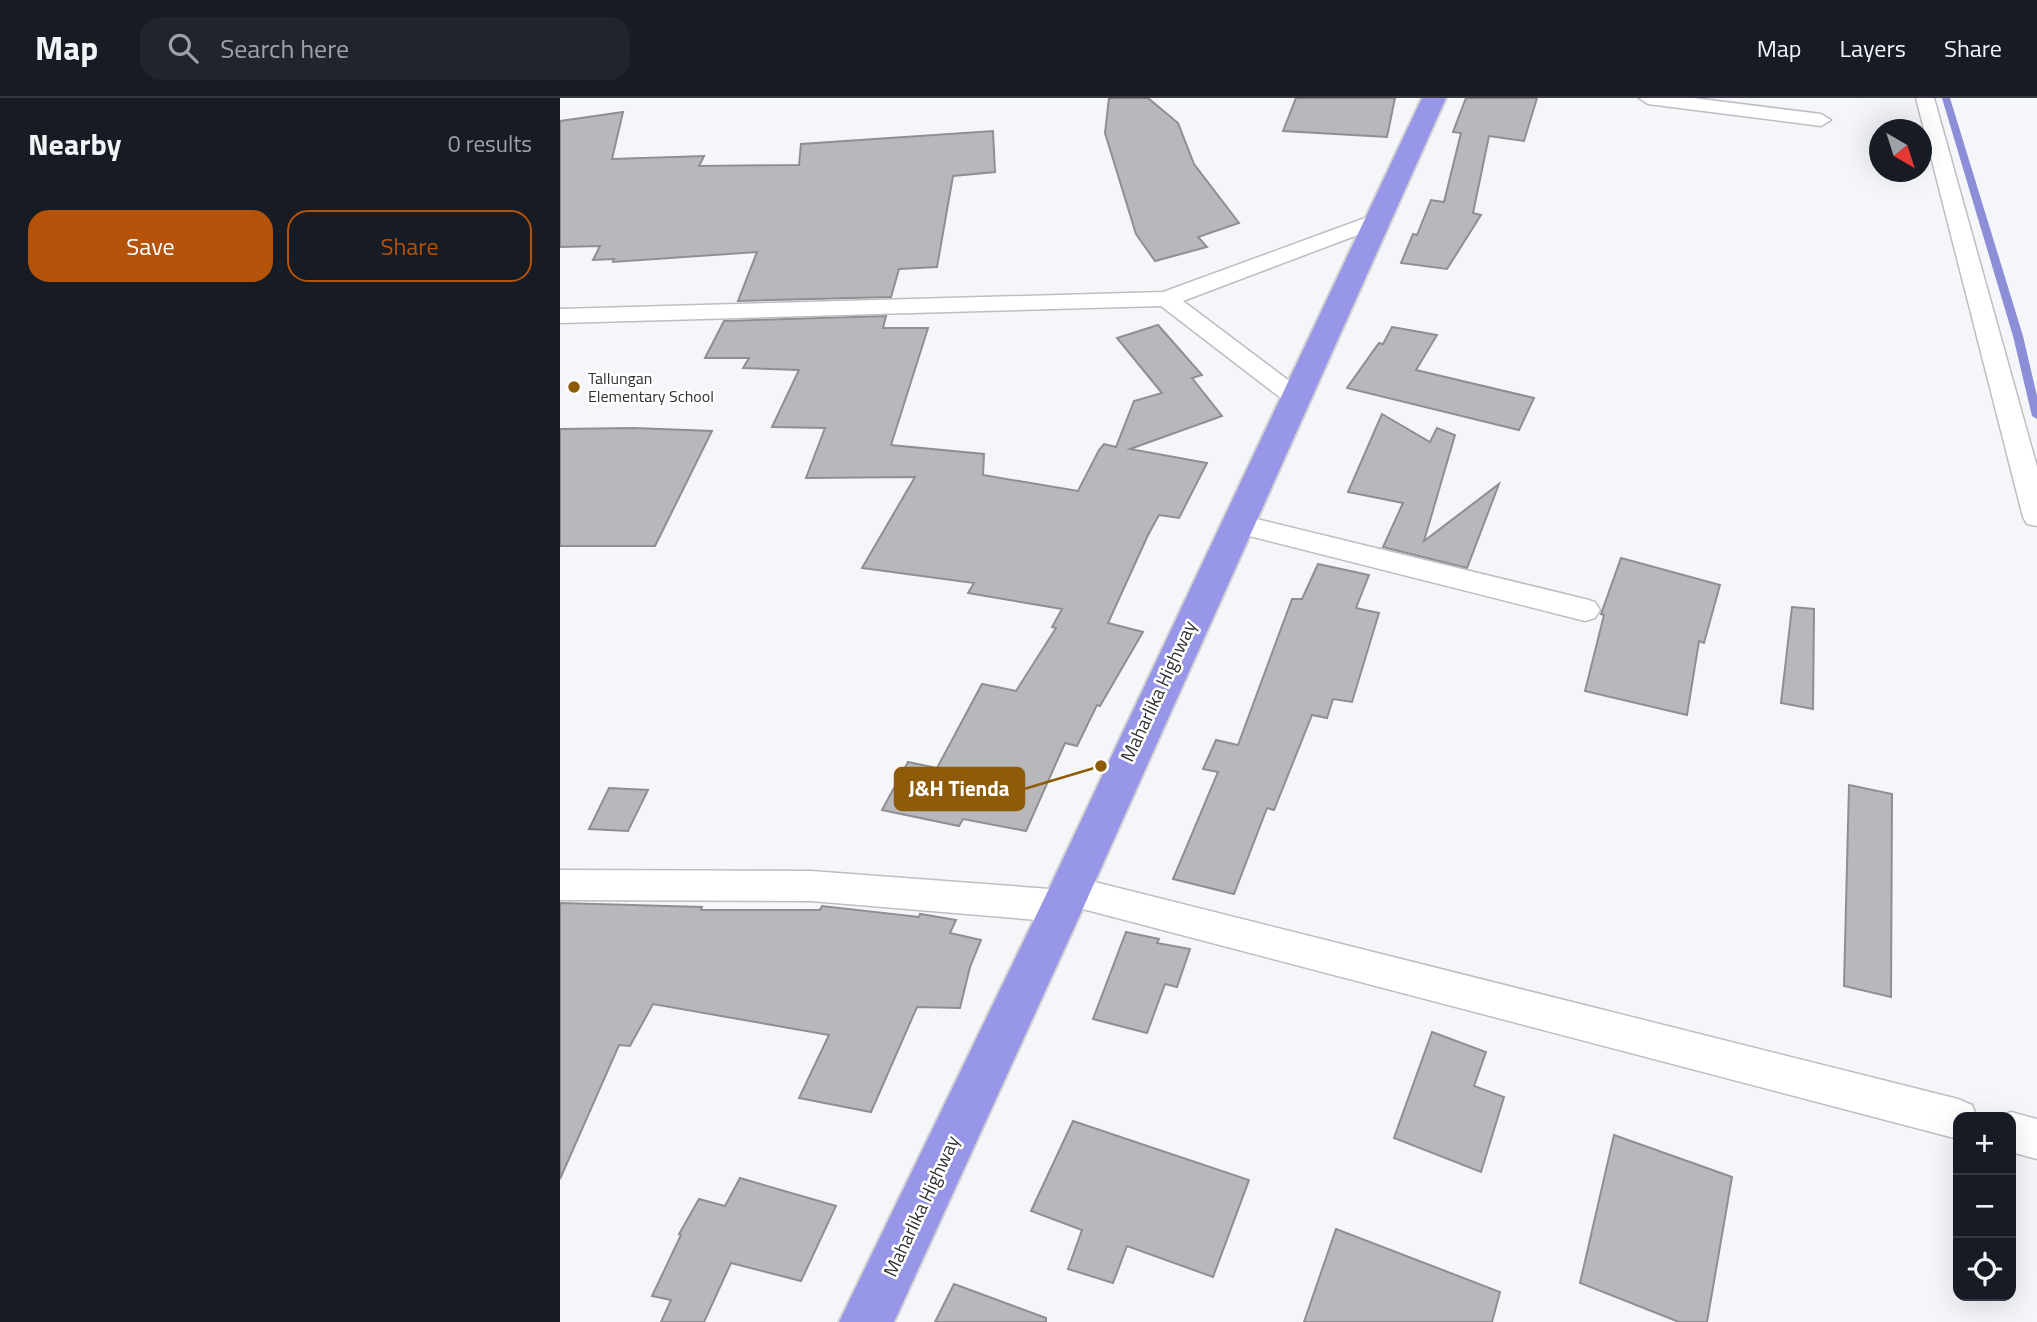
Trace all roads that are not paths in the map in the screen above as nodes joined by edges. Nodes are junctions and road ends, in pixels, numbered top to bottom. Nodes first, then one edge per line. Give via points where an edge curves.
1 (1434, 98) edge
2 (1648, 98) edge
3 (1925, 98) edge
4 (1821, 120) dead end
5 (1376, 220) junction
6 (1166, 299) junction
7 (560, 316) edge
8 (1295, 397) junction
9 (2037, 517) edge
10 (1236, 523) junction
11 (1586, 610) dead end
12 (560, 885) edge
13 (1064, 898) junction
14 (1953, 1118) edge
15 (2016, 1133) edge
16 (2037, 1139) edge
17 (866, 1322) edge

1 - 5 highway, Maharlika Highway
2 - 4 street
3 - 9 street
5 - 6 street
5 - 8 highway, Maharlika Highway
6 - 7 street
6 - 8 street
8 - 10 highway, Maharlika Highway
10 - 11 street
10 - 13 highway, Maharlika Highway
12 - 13 street via 811,886
13 - 14 street
13 - 17 highway, Maharlika Highway
15 - 16 street

